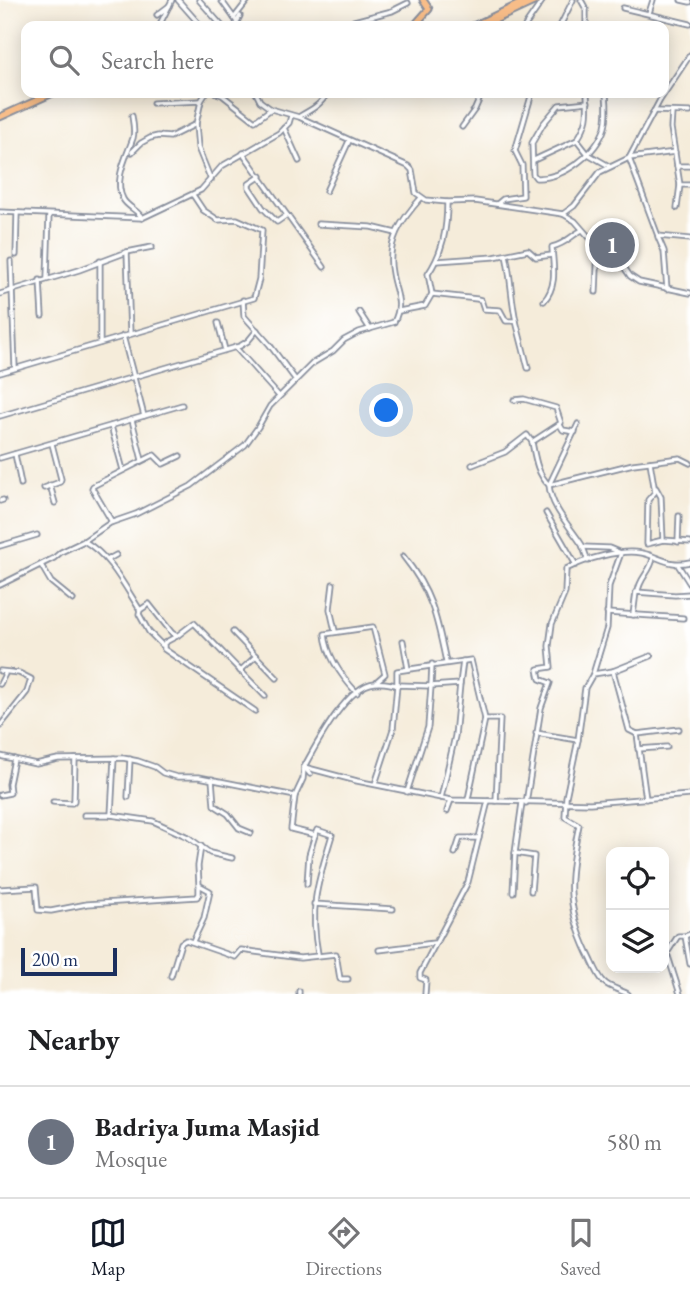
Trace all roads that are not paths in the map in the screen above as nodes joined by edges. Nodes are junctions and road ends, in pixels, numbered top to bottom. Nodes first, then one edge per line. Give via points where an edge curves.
1 (172, 0) edge
2 (178, 0) edge
3 (199, 0) edge
4 (221, 0) edge
5 (248, 0) edge
6 (423, 0) edge
7 (528, 0) edge
8 (538, 0) edge
9 (543, 0) edge
10 (573, 0) edge
11 (580, 0) edge
12 (653, 0) edge
13 (681, 0) edge
14 (409, 1) edge
15 (690, 2) edge
16 (169, 6) junction
17 (623, 8) dead end
18 (649, 13) junction
19 (157, 15) dead end
20 (240, 16) dead end
21 (162, 21) edge
22 (197, 21) edge
23 (218, 21) edge
24 (235, 21) edge
25 (237, 21) edge
26 (237, 21) edge
27 (354, 21) dead end
28 (418, 21) edge
29 (484, 21) edge
30 (493, 21) edge
31 (528, 21) edge
32 (562, 21) edge
33 (586, 21) edge
34 (690, 24) edge
35 (690, 55) edge
36 (669, 88) edge
37 (41, 98) edge
38 (203, 98) edge
39 (226, 98) edge
40 (258, 98) edge
41 (323, 98) edge
42 (480, 98) edge
43 (531, 98) edge
44 (588, 98) edge
45 (606, 98) edge
46 (662, 98) edge
47 (201, 101) junction
48 (588, 102) junction
49 (153, 103) dead end
50 (271, 109) junction
51 (654, 111) junction
52 (690, 111) edge
53 (672, 112) junction
54 (292, 115) junction
55 (132, 116) dead end
56 (0, 117) edge
57 (299, 117) junction
58 (196, 124) junction
59 (462, 127) dead end
60 (284, 128) junction
61 (577, 140) junction
62 (349, 141) junction
63 (132, 152) dead end
64 (676, 152) junction
65 (243, 153) junction
66 (588, 154) junction
67 (629, 158) junction
68 (534, 160) junction
69 (299, 161) dead end
70 (609, 166) junction
71 (677, 166) junction
72 (690, 166) edge
73 (261, 176) junction
74 (211, 180) junction
75 (680, 185) junction
76 (690, 185) edge
77 (326, 191) dead end
78 (192, 195) junction
79 (421, 198) junction
80 (447, 202) junction
81 (497, 204) junction
82 (677, 208) dead end
83 (0, 212) edge
84 (17, 213) junction
85 (563, 214) junction
86 (49, 215) junction
87 (287, 215) junction
88 (142, 218) junction
89 (318, 224) dead end
90 (582, 230) junction
91 (396, 233) junction
92 (658, 236) junction
93 (690, 240) edge
94 (598, 246) junction
95 (152, 247) dead end
96 (127, 252) junction
97 (16, 255) dead end
98 (506, 255) junction
99 (552, 255) junction
100 (11, 261) dead end
101 (100, 261) junction
102 (437, 261) junction
103 (324, 267) dead end
104 (47, 278) junction
105 (40, 280) junction
106 (667, 289) junction
107 (12, 290) junction
108 (596, 292) dead end
109 (690, 293) edge
110 (0, 294) edge
111 (432, 294) junction
112 (243, 300) junction
113 (544, 301) dead end
114 (399, 311) junction
115 (359, 312) dead end
116 (42, 316) dead end
117 (516, 321) junction
118 (218, 323) dead end
119 (370, 328) junction
120 (257, 330) junction
121 (130, 334) junction
122 (123, 336) junction
123 (100, 343) junction
124 (235, 347) junction
125 (225, 350) junction
126 (15, 368) junction
127 (528, 368) dead end
128 (0, 373) edge
129 (134, 376) junction
130 (295, 379) junction
131 (278, 396) junction
132 (514, 400) dead end
133 (182, 405) dead end
134 (0, 416) edge
135 (144, 416) junction
136 (132, 420) junction
137 (578, 424) dead end
138 (560, 425) junction
139 (111, 426) junction
140 (575, 432) junction
141 (532, 442) junction
142 (52, 444) junction
143 (15, 454) junction
144 (180, 456) dead end
145 (0, 458) edge
146 (142, 460) junction
147 (650, 462) junction
148 (690, 463) edge
149 (472, 465) dead end
150 (123, 470) junction
151 (21, 484) dead end
152 (51, 485) junction
153 (549, 485) junction
154 (44, 488) dead end
155 (655, 488) junction
156 (55, 503) dead end
157 (546, 513) dead end
158 (679, 516) dead end
159 (112, 522) junction
160 (37, 535) dead end
161 (663, 540) junction
162 (84, 541) junction
163 (678, 542) junction
164 (690, 542) edge
165 (647, 544) junction
166 (0, 546) edge
167 (583, 547) junction
168 (621, 552) junction
169 (644, 554) junction
170 (116, 555) dead end
171 (403, 556) dead end
172 (653, 558) junction
173 (107, 560) junction
174 (588, 561) junction
175 (690, 562) edge
176 (41, 565) junction
177 (576, 565) junction
178 (678, 565) junction
179 (333, 584) dead end
180 (690, 584) edge
181 (0, 585) edge
182 (638, 592) junction
183 (690, 594) edge
184 (73, 600) dead end
185 (139, 610) junction
186 (607, 613) junction
187 (633, 615) junction
188 (683, 618) dead end
189 (334, 631) junction
190 (233, 632) dead end
191 (177, 636) junction
192 (403, 641) dead end
193 (163, 646) junction
194 (256, 656) junction
195 (651, 656) dead end
196 (463, 661) junction
197 (446, 663) junction
198 (432, 664) junction
199 (408, 669) junction
200 (240, 671) junction
201 (612, 671) junction
202 (3, 672) edge
203 (593, 674) junction
204 (276, 678) dead end
205 (375, 682) junction
206 (0, 684) edge
207 (460, 684) junction
208 (397, 685) junction
209 (431, 686) junction
210 (357, 693) junction
211 (265, 696) dead end
212 (255, 711) dead end
213 (485, 719) junction
214 (0, 726) edge
215 (679, 729) dead end
216 (536, 733) junction
217 (637, 734) junction
218 (578, 740) junction
219 (667, 747) dead end
220 (638, 749) junction
221 (0, 757) edge
222 (114, 758) junction
223 (14, 759) junction
224 (75, 759) junction
225 (130, 759) junction
226 (304, 766) junction
227 (310, 774) dead end
228 (212, 779) junction
229 (374, 784) junction
230 (407, 792) junction
231 (0, 795) edge
232 (690, 795) edge
233 (295, 796) junction
234 (128, 797) dead end
235 (441, 798) junction
236 (468, 799) junction
237 (646, 799) junction
238 (450, 800) junction
239 (488, 801) junction
240 (496, 801) junction
241 (53, 802) dead end
242 (565, 802) junction
243 (524, 803) junction
244 (447, 811) dead end
245 (84, 815) dead end
246 (111, 815) junction
247 (251, 833) dead end
248 (315, 835) junction
249 (479, 838) junction
250 (201, 846) junction
251 (455, 853) dead end
252 (515, 853) junction
253 (232, 858) dead end
254 (307, 884) dead end
255 (200, 887) junction
256 (0, 889) edge
257 (531, 891) dead end
258 (513, 892) dead end
259 (314, 904) junction
260 (393, 909) dead end
261 (688, 935) edge
262 (193, 941) junction
263 (434, 943) junction
264 (379, 950) dead end
265 (318, 955) junction
266 (690, 964) edge
267 (171, 976) dead end
268 (348, 979) dead end
269 (425, 994) edge
270 (628, 994) edge
271 (680, 994) edge

1 - 16 street
2 - 22 street
3 - 23 street
4 - 24 street
5 - 25 street
6 - 28 main road via 429,9
7 - 29 main road
8 - 30 main road
9 - 31 street
10 - 32 street
11 - 33 street
12 - 18 street
13 - 15 street
14 - 27 street via 392,11
16 - 19 street
16 - 21 street
17 - 18 street
18 - 34 street
20 - 26 street
35 - 36 street
37 - 56 main road
38 - 47 street
39 - 50 street via 256,121
40 - 50 street
41 - 57 street
42 - 59 street
43 - 81 street via 515,151 522,165 523,196
44 - 48 street
45 - 66 street via 606,124
46 - 51 street
47 - 49 street
47 - 58 street
48 - 61 street via 587,125
48 - 68 street via 559,105 532,143
50 - 54 street
51 - 53 street
51 - 67 street
52 - 53 street
53 - 64 street
54 - 57 street
54 - 60 street
55 - 88 street via 134,136 124,161 120,193
57 - 62 street
58 - 63 street via 170,137 150,138
58 - 74 street via 198,148
60 - 65 street
60 - 69 street
61 - 66 street
61 - 68 street
62 - 77 street
62 - 79 street via 408,166
64 - 67 street
64 - 71 street
65 - 73 street
65 - 74 street via 222,166
66 - 68 street via 567,170 540,179 534,174
66 - 70 street
67 - 70 street
67 - 92 street
70 - 85 street
71 - 72 street
71 - 75 street
73 - 87 street
73 - 87 street via 249,184 256,198 277,222
74 - 78 street
75 - 76 street
75 - 82 street
78 - 88 street
78 - 112 street via 218,220 237,219 263,231 256,294
79 - 80 street
79 - 91 street
80 - 81 street
80 - 102 street via 447,226
81 - 85 street
83 - 84 street
84 - 86 street
84 - 97 street
85 - 90 street
86 - 88 street
86 - 104 street
87 - 103 street
89 - 91 street
90 - 94 street
90 - 99 street via 565,244 551,247
91 - 114 street via 391,272
92 - 93 street
92 - 106 street
94 - 106 street via 615,254 639,282
94 - 108 street
95 - 96 street
96 - 101 street
96 - 121 street
98 - 99 street via 528,250 536,257
98 - 102 street
98 - 117 street
99 - 113 street via 554,276
100 - 107 street
101 - 104 street
101 - 123 street
102 - 111 street via 428,274
104 - 105 street
105 - 107 street
105 - 116 street
106 - 109 street
107 - 110 street
107 - 126 street
111 - 114 street via 425,306
111 - 117 street via 481,300 484,309 500,310 506,321
112 - 120 street via 244,316
112 - 121 street
114 - 119 street via 394,322
115 - 119 street
117 - 127 street
118 - 125 street
119 - 130 street via 344,340
120 - 124 street
120 - 130 street
121 - 122 street
122 - 123 street
122 - 129 street
123 - 126 street
124 - 125 street
124 - 131 street
125 - 129 street
126 - 128 street
129 - 134 street
129 - 135 street
130 - 131 street
131 - 159 street via 245,444 227,460 191,486
132 - 138 street via 556,408
133 - 135 street
135 - 136 street
136 - 139 street
136 - 146 street
137 - 140 street
138 - 140 street
138 - 141 street
139 - 142 street
139 - 150 street
140 - 153 street
141 - 149 street via 527,435 505,452
141 - 153 street via 537,466
142 - 143 street
142 - 152 street via 61,479
143 - 145 street
143 - 151 street
144 - 146 street via 163,464 156,455
146 - 150 street
147 - 148 street via 680,458
147 - 153 street
147 - 155 street
150 - 159 street via 92,486
152 - 154 street
152 - 156 street
153 - 167 street via 565,522
155 - 161 street via 661,497
155 - 165 street via 648,500
157 - 177 street
158 - 163 street
159 - 162 street
160 - 166 street
161 - 163 street
161 - 165 street
162 - 173 street
162 - 176 street
163 - 164 street
165 - 169 street
167 - 168 street
167 - 174 street
168 - 169 street
168 - 174 street
168 - 186 street via 609,586
169 - 172 street
170 - 173 street
171 - 197 street via 434,607
172 - 178 street
172 - 182 street
173 - 185 street
174 - 177 street
175 - 178 street
176 - 181 street
176 - 184 street via 51,582
177 - 216 street via 566,569 565,593 552,624 551,668 538,669 540,679 550,683
178 - 180 street
179 - 189 street via 330,609
182 - 183 street
182 - 187 street
185 - 191 street via 149,604
185 - 193 street via 149,632
186 - 187 street
186 - 203 street
187 - 188 street
189 - 205 street via 373,626 385,674
189 - 210 street via 325,634 329,651 342,677
190 - 194 street
191 - 193 street
191 - 200 street via 194,623
192 - 199 street
193 - 212 street
194 - 200 street
194 - 204 street
195 - 201 street
196 - 197 street
196 - 207 street
196 - 213 street via 471,660
197 - 198 street
198 - 199 street
198 - 209 street
199 - 208 street via 397,671
200 - 211 street
201 - 203 street
201 - 217 street via 624,718 629,730
202 - 206 street
202 - 214 street via 31,679 27,692
203 - 218 street via 585,688
205 - 208 street
205 - 210 street
207 - 209 street
207 - 235 street via 456,736
208 - 209 street
208 - 229 street via 393,729
209 - 230 street via 428,727
210 - 226 street via 328,723
213 - 236 street
213 - 240 street via 500,719
215 - 217 street
216 - 218 street
216 - 243 street
217 - 220 street
218 - 242 street
219 - 220 street
220 - 237 street
221 - 223 street
222 - 224 street
222 - 225 street
222 - 246 street
223 - 224 street via 36,764
223 - 231 street via 9,793
224 - 241 street via 74,802
225 - 228 street via 163,773
225 - 234 street
226 - 227 street
226 - 229 street
226 - 233 street
228 - 233 street
228 - 247 street via 214,805
229 - 230 street
230 - 235 street
232 - 237 street
233 - 248 street via 291,829
235 - 238 street
236 - 238 street
236 - 239 street
237 - 242 street
238 - 244 street
239 - 240 street
239 - 249 street
240 - 243 street
242 - 243 street
242 - 270 street via 565,817 579,825 570,873 573,917 603,982
243 - 252 street
245 - 246 street
246 - 250 street via 153,821
248 - 254 street
248 - 259 street via 317,830 332,835
249 - 251 street via 460,838
249 - 263 street via 468,881
250 - 253 street
250 - 255 street
252 - 257 street via 534,856
252 - 258 street
255 - 256 street via 197,897 87,904 51,911 38,909 36,887
255 - 262 street via 210,891
259 - 260 street
259 - 265 street
261 - 266 street
261 - 271 street via 678,936 667,953
262 - 265 street via 235,957 241,950 300,958
262 - 267 street via 182,941
263 - 264 street
263 - 269 street via 419,976 426,980
265 - 268 street via 336,954 340,979

